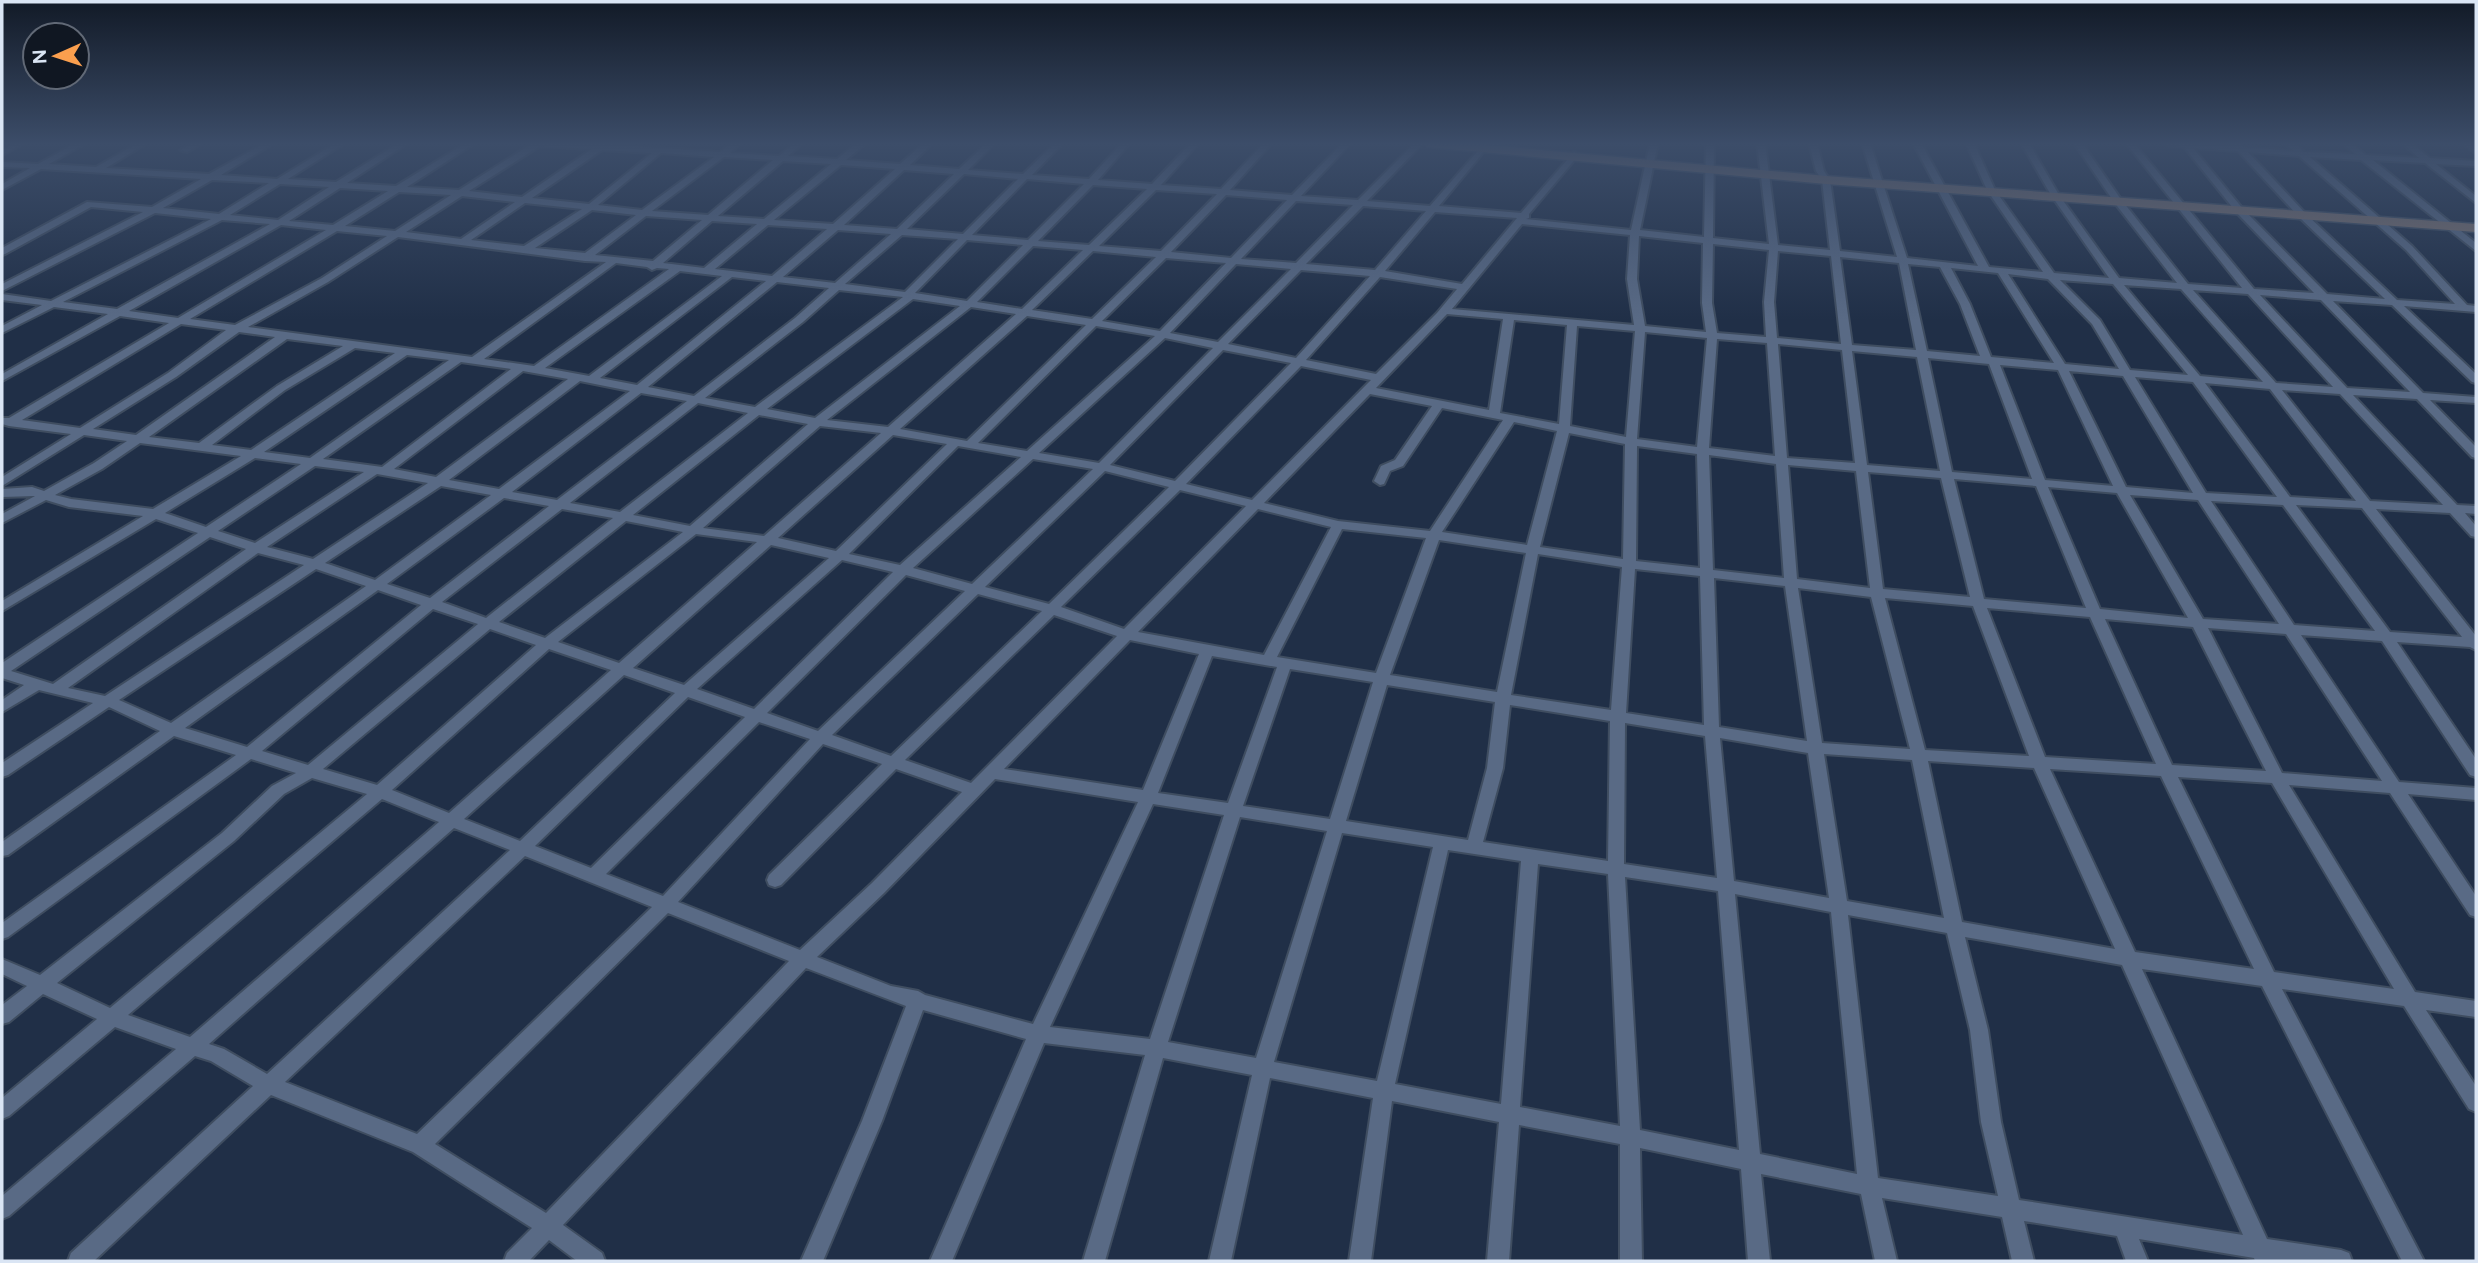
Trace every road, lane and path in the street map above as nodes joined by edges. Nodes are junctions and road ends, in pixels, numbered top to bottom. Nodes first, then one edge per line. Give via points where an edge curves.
1 (168, 202) edge
2 (245, 202) edge
3 (310, 202) edge
4 (376, 202) edge
5 (449, 202) edge
6 (519, 202) edge
7 (541, 202) edge
8 (597, 202) edge
9 (661, 202) edge
10 (730, 202) edge
11 (791, 202) edge
12 (865, 202) edge
13 (929, 202) edge
14 (998, 202) edge
15 (1071, 202) edge
16 (1139, 202) edge
17 (1216, 202) edge
18 (1288, 202) edge
19 (1350, 202) edge
20 (1439, 202) edge
21 (1537, 202) edge
22 (1642, 202) edge
23 (1709, 202) edge
24 (1769, 202) edge
25 (1828, 202) edge
26 (1885, 202) edge
27 (1949, 202) edge
28 (1999, 202) edge
29 (2059, 202) edge
30 (2119, 202) edge
31 (2137, 202) edge
32 (2177, 202) edge
33 (2233, 202) edge
34 (2290, 202) edge
35 (2358, 202) edge
36 (2420, 202) edge
37 (1362, 203) junction
38 (2180, 206) junction
39 (591, 207) junction
40 (1432, 209) junction
41 (154, 210) junction
42 (2240, 211) junction
43 (646, 213) junction
44 (2303, 216) junction
45 (219, 218) junction
46 (711, 218) junction
47 (1524, 219) junction
48 (2380, 221) junction
49 (767, 222) junction
50 (279, 223) junction
51 (2448, 225) junction
52 (838, 227) junction
53 (335, 228) junction
54 (2476, 228) edge
55 (899, 232) junction
56 (1635, 233) junction
57 (398, 234) junction
58 (964, 237) junction
59 (1708, 241) junction
60 (462, 242) junction
61 (1031, 243) junction
62 (1774, 247) junction
63 (1091, 248) junction
64 (2476, 248) edge
65 (525, 250) junction
66 (2, 252) edge
67 (1833, 254) junction
68 (1165, 255) junction
69 (586, 258) junction
70 (613, 261) junction
71 (1234, 261) junction
72 (1903, 261) junction
73 (1944, 265) junction
74 (652, 267) junction
75 (1300, 267) junction
76 (676, 269) junction
77 (1985, 269) junction
78 (2001, 271) junction
79 (705, 272) junction
80 (1378, 273) junction
81 (730, 274) junction
82 (2051, 276) junction
83 (773, 278) junction
84 (2116, 281) junction
85 (841, 286) junction
86 (1465, 287) junction
87 (2185, 287) junction
88 (2, 288) edge
89 (2251, 292) junction
90 (910, 295) junction
91 (2, 297) edge
92 (2324, 297) junction
93 (2396, 303) junction
94 (969, 304) junction
95 (49, 305) junction
96 (2473, 309) edge
97 (1026, 311) junction
98 (1444, 311) junction
99 (118, 314) junction
100 (1509, 317) junction
101 (178, 322) junction
102 (1091, 322) junction
103 (1573, 323) junction
104 (242, 328) junction
105 (1640, 329) junction
106 (2, 330) edge
107 (286, 334) junction
108 (1163, 334) junction
109 (1712, 335) junction
110 (1773, 341) junction
111 (354, 344) junction
112 (1220, 346) junction
113 (1845, 346) junction
114 (404, 352) junction
115 (1923, 353) junction
116 (458, 359) junction
117 (1990, 360) junction
118 (474, 361) junction
119 (1298, 363) junction
120 (521, 367) junction
121 (2062, 367) junction
122 (536, 370) junction
123 (2128, 371) junction
124 (2, 378) edge
125 (2196, 378) junction
126 (584, 379) junction
127 (2476, 380) edge
128 (1374, 384) junction
129 (2273, 386) junction
130 (636, 389) junction
131 (2345, 391) junction
132 (2421, 397) junction
133 (694, 399) junction
134 (2476, 400) edge
135 (1439, 404) junction
136 (757, 411) junction
137 (1494, 416) junction
138 (1510, 419) junction
139 (817, 422) junction
140 (4, 424) edge
141 (1564, 428) junction
142 (889, 431) junction
143 (83, 432) junction
144 (137, 439) junction
145 (1631, 442) junction
146 (962, 443) junction
147 (202, 447) junction
148 (1703, 452) junction
149 (253, 454) junction
150 (2476, 454) edge
151 (1031, 455) junction
152 (1784, 461) junction
153 (312, 462) junction
154 (1102, 467) junction
155 (1861, 469) junction
156 (379, 471) junction
157 (1947, 476) junction
158 (1380, 481) dead end
159 (2, 482) edge
160 (438, 482) junction
161 (2039, 483) junction
162 (1177, 485) junction
163 (2122, 491) junction
164 (2, 493) edge
165 (501, 494) junction
166 (46, 495) junction
167 (2202, 497) junction
168 (2287, 503) junction
169 (557, 506) junction
170 (2370, 506) junction
171 (1252, 507) junction
172 (2455, 509) junction
173 (2476, 510) edge
174 (152, 513) junction
175 (622, 518) junction
176 (2, 519) edge
177 (1338, 526) junction
178 (209, 530) junction
179 (693, 530) junction
180 (2476, 533) edge
181 (1434, 535) junction
182 (768, 540) junction
183 (256, 548) junction
184 (1532, 548) junction
185 (839, 556) junction
186 (316, 564) junction
187 (1629, 564) junction
188 (903, 570) junction
189 (1707, 574) junction
190 (1791, 583) junction
191 (373, 585) junction
192 (973, 589) junction
193 (1877, 593) junction
194 (1978, 602) junction
195 (430, 604) junction
196 (2, 607) edge
197 (1052, 609) junction
198 (2098, 614) junction
199 (488, 623) junction
200 (2199, 623) junction
201 (2290, 628) junction
202 (1127, 635) junction
203 (2385, 635) junction
204 (547, 643) junction
205 (2476, 643) edge
206 (1207, 651) junction
207 (1277, 663) junction
208 (621, 669) junction
209 (2, 672) edge
210 (1381, 679) junction
211 (37, 684) junction
212 (55, 690) junction
213 (686, 691) junction
214 (1503, 699) junction
215 (110, 702) junction
216 (2, 708) edge
217 (755, 715) junction
218 (1618, 716) junction
219 (172, 730) junction
220 (1712, 732) junction
221 (821, 737) junction
222 (1814, 748) junction
223 (249, 753) junction
224 (1919, 755) junction
225 (892, 761) junction
226 (2039, 762) junction
227 (2, 771) edge
228 (311, 771) junction
229 (2167, 771) junction
230 (2476, 771) edge
231 (992, 773) junction
232 (2277, 778) junction
233 (2396, 787) junction
234 (974, 790) junction
235 (380, 792) junction
236 (2476, 794) edge
237 (1147, 797) junction
238 (1233, 810) junction
239 (450, 820) junction
240 (1334, 825) junction
241 (1442, 842) junction
242 (1474, 847) junction
243 (521, 848) junction
244 (2, 850) edge
245 (1530, 856) junction
246 (1616, 869) junction
247 (594, 876) junction
248 (775, 880) dead end
249 (1726, 886) junction
250 (665, 905) junction
251 (1839, 908) junction
252 (2476, 910) edge
253 (1954, 927) junction
254 (2, 932) edge
255 (803, 959) junction
256 (2128, 959) junction
257 (2, 967) edge
258 (2265, 976) junction
259 (40, 986) junction
260 (918, 999) junction
261 (2409, 999) junction
262 (2476, 1009) edge
263 (2, 1016) edge
264 (113, 1018) junction
265 (1038, 1034) junction
266 (192, 1046) junction
267 (1155, 1048) junction
268 (1262, 1071) junction
269 (267, 1084) junction
270 (1384, 1091) junction
271 (2476, 1103) edge
272 (2, 1110) edge
273 (1509, 1114) junction
274 (1630, 1137) junction
275 (420, 1145) junction
276 (1751, 1161) junction
277 (1869, 1186) junction
278 (2010, 1208) junction
279 (2, 1209) edge
280 (546, 1226) junction
281 (2124, 1227) junction
282 (2263, 1255) edge
283 (79, 1261) edge
284 (515, 1261) edge
285 (594, 1261) edge
286 (812, 1261) edge
287 (942, 1261) edge
288 (1094, 1261) edge
289 (1220, 1261) edge
290 (1360, 1261) edge
291 (1498, 1261) edge
292 (1631, 1261) edge
293 (1759, 1261) edge
294 (1886, 1261) edge
295 (2023, 1261) edge
296 (2137, 1261) edge
297 (2341, 1261) edge
298 (2413, 1261) edge

1 - 41 street
2 - 45 street
3 - 50 street
4 - 53 street
5 - 57 street
6 - 60 street
7 - 39 street
8 - 39 street
9 - 43 street
10 - 46 street
11 - 49 street
12 - 52 street
13 - 55 street
14 - 58 street
15 - 61 street
16 - 63 street
17 - 68 street
18 - 71 street
19 - 37 street
20 - 40 street
21 - 47 street
22 - 56 street
23 - 59 street
24 - 62 street
25 - 67 street
26 - 72 street
27 - 77 street
28 - 82 street
29 - 84 street
30 - 87 street
31 - 38 main road
32 - 38 street
33 - 42 street
34 - 44 street
35 - 48 street
36 - 51 street
37 - 40 street
37 - 75 street
38 - 42 main road
38 - 89 street
39 - 43 street
39 - 65 street
40 - 47 street
40 - 80 street
41 - 45 street
41 - 66 street via 90,204
41 - 88 street
42 - 44 main road
42 - 92 street
43 - 46 street
43 - 69 street
44 - 48 main road
44 - 93 street
45 - 50 street
45 - 95 street
46 - 49 street
46 - 74 street
47 - 56 street
47 - 86 street
48 - 51 main road
48 - 96 street
49 - 52 street
49 - 79 street
50 - 53 street
50 - 99 street
51 - 54 main road
51 - 64 street
52 - 55 street
52 - 83 street
53 - 57 street
53 - 101 street
55 - 58 street
55 - 85 street
56 - 59 street
56 - 105 street via 1632,279
57 - 60 street
57 - 104 street
58 - 61 street
58 - 90 street
59 - 62 street
59 - 109 street via 1707,303
60 - 65 street
61 - 63 street
61 - 94 street
62 - 67 street
62 - 110 street via 1769,302
63 - 68 street
63 - 97 street
65 - 69 street
67 - 72 street
67 - 113 street
68 - 71 street
68 - 102 street
69 - 70 street
70 - 74 street
70 - 118 street
71 - 75 street
71 - 108 street
72 - 73 street
72 - 115 street
73 - 77 street
73 - 117 street
74 - 76 street
75 - 80 street
75 - 112 street
76 - 79 street
76 - 122 street
77 - 78 street
78 - 82 street
78 - 121 street
79 - 81 street
80 - 86 street
80 - 119 street
81 - 83 street
81 - 126 street
82 - 84 street
82 - 123 street via 2096,322
83 - 85 street
83 - 130 street
84 - 87 street
84 - 125 street
85 - 90 street
85 - 133 street
86 - 98 street
87 - 89 street
87 - 129 street
89 - 92 street
89 - 131 street
90 - 94 street
90 - 136 street
91 - 95 street
92 - 93 street
92 - 132 street
93 - 96 street
93 - 127 street
94 - 97 street
94 - 139 street
95 - 99 street
95 - 106 street
97 - 102 street
97 - 142 street
98 - 100 street
98 - 128 street
99 - 101 street
99 - 124 street
100 - 103 street
100 - 137 street
101 - 104 street
101 - 140 street
102 - 108 street
102 - 146 street
103 - 105 street
103 - 141 street
104 - 107 street
104 - 143 street
105 - 109 street
105 - 145 street
107 - 111 street
107 - 144 street
108 - 112 street
108 - 151 street
109 - 110 street
109 - 148 street
110 - 113 street
110 - 152 street
111 - 114 street
111 - 147 street via 281,387
112 - 119 street
112 - 154 street
113 - 115 street
113 - 155 street
114 - 116 street
114 - 149 street
115 - 117 street
115 - 157 street
116 - 118 street
116 - 153 street
117 - 121 street
117 - 161 street
118 - 120 street
119 - 128 street
119 - 162 street
120 - 122 street
120 - 156 street
121 - 123 street
121 - 163 street
122 - 126 street
123 - 125 street
123 - 167 street
125 - 129 street
125 - 168 street
126 - 130 street
126 - 160 street
128 - 135 street
128 - 171 street
129 - 131 street
129 - 170 street
130 - 133 street
130 - 165 street
131 - 132 street
131 - 172 street
132 - 134 street
132 - 150 street
133 - 136 street
133 - 169 street
135 - 137 street
135 - 158 street via 1399,463 1385,469
136 - 139 street
136 - 175 street
137 - 138 street
138 - 141 street
138 - 181 street
139 - 142 street
139 - 179 street
140 - 143 street
141 - 145 street
141 - 184 street
142 - 146 street
142 - 182 street
143 - 144 street
143 - 159 street
144 - 147 street
144 - 166 street
145 - 148 street
145 - 187 street
146 - 151 street
146 - 185 street
147 - 149 street
148 - 152 street
148 - 189 street
149 - 153 street
149 - 174 street
151 - 154 street
151 - 188 street
152 - 155 street
152 - 190 street
153 - 156 street
153 - 178 street
154 - 162 street
154 - 192 street
155 - 157 street
155 - 193 street
156 - 160 street
156 - 183 street
157 - 161 street
157 - 194 street
160 - 165 street
160 - 186 street
161 - 163 street
161 - 198 street
162 - 171 street
162 - 197 street
163 - 167 street
163 - 200 street
164 - 166 street
165 - 169 street
165 - 191 street
166 - 174 street via 69,503
166 - 176 street
167 - 168 street
167 - 201 street
168 - 170 street
168 - 203 street
169 - 175 street
169 - 195 street
170 - 172 street
170 - 205 street
171 - 177 street
171 - 202 street
172 - 173 street
172 - 180 street
174 - 178 street
174 - 196 street
175 - 179 street
175 - 199 street
177 - 181 street
177 - 207 street
178 - 183 street
178 - 209 street
179 - 182 street
179 - 204 street
181 - 184 street
181 - 210 street
182 - 185 street
182 - 208 street
183 - 186 street
183 - 212 street
184 - 187 street
184 - 214 street
185 - 188 street
185 - 213 street
186 - 191 street
186 - 215 street
187 - 189 street
187 - 218 street
188 - 192 street
188 - 217 street
189 - 190 street
189 - 220 street
190 - 193 street
190 - 222 street
191 - 195 street
191 - 219 street
192 - 197 street
192 - 221 street
193 - 194 street
193 - 224 street
194 - 198 street
194 - 226 street
195 - 199 street
195 - 223 street
197 - 202 street
197 - 225 street
198 - 200 street
198 - 229 street
199 - 204 street
199 - 228 street
200 - 201 street
200 - 232 street
201 - 203 street
201 - 233 street
202 - 206 street
202 - 231 street
203 - 205 street
203 - 230 street
204 - 208 street
204 - 235 street
206 - 207 street
206 - 237 street
207 - 210 street
207 - 238 street
208 - 213 street
208 - 239 street
209 - 211 street
210 - 214 street
210 - 240 street
211 - 212 street
211 - 216 street
212 - 215 street
213 - 217 street
213 - 243 street
214 - 218 street
214 - 242 street via 1494,768
215 - 219 street
215 - 227 street
217 - 221 street
217 - 247 street
218 - 220 street
218 - 246 street
219 - 223 street
219 - 244 street
220 - 222 street
220 - 249 street
221 - 225 street
221 - 250 street
222 - 224 street
222 - 251 street
223 - 228 street
223 - 254 street
224 - 226 street
224 - 253 street
225 - 234 street
225 - 248 street
226 - 229 street
226 - 256 street
228 - 235 street
228 - 259 street via 278,790 228,837
229 - 232 street
229 - 258 street
231 - 234 street
231 - 237 street
232 - 233 street
232 - 261 street
233 - 236 street
233 - 252 street
234 - 255 street
235 - 239 street
235 - 264 street
237 - 238 street
237 - 265 street
238 - 240 street
238 - 267 street
239 - 243 street
239 - 266 street
240 - 241 street
240 - 268 street
241 - 242 street
241 - 270 street
242 - 245 street
243 - 247 street
243 - 269 street
245 - 246 street
245 - 273 street
246 - 249 street
246 - 274 street
247 - 250 street
249 - 251 street
249 - 276 street
250 - 255 street
250 - 275 street
251 - 253 street
251 - 277 street
253 - 256 street
253 - 278 street via 1979,1030
255 - 260 street via 889,993
255 - 280 street
256 - 258 street
256 - 282 street
257 - 259 street
258 - 261 street
258 - 298 street
259 - 263 street
259 - 264 street
260 - 265 street
260 - 286 street
261 - 262 street
261 - 271 street
264 - 266 street
264 - 272 street
265 - 267 street
265 - 287 street
266 - 269 street
266 - 279 street
267 - 268 street
267 - 288 street
268 - 270 street
268 - 289 street
269 - 275 street
269 - 283 street
270 - 273 street
270 - 290 street
273 - 274 street
273 - 291 street
274 - 276 street
274 - 292 street
275 - 280 street
276 - 277 street
276 - 293 street
277 - 278 street
277 - 294 street
278 - 281 street
278 - 295 street
280 - 284 street
280 - 285 street
281 - 282 street
281 - 296 street
282 - 297 street

